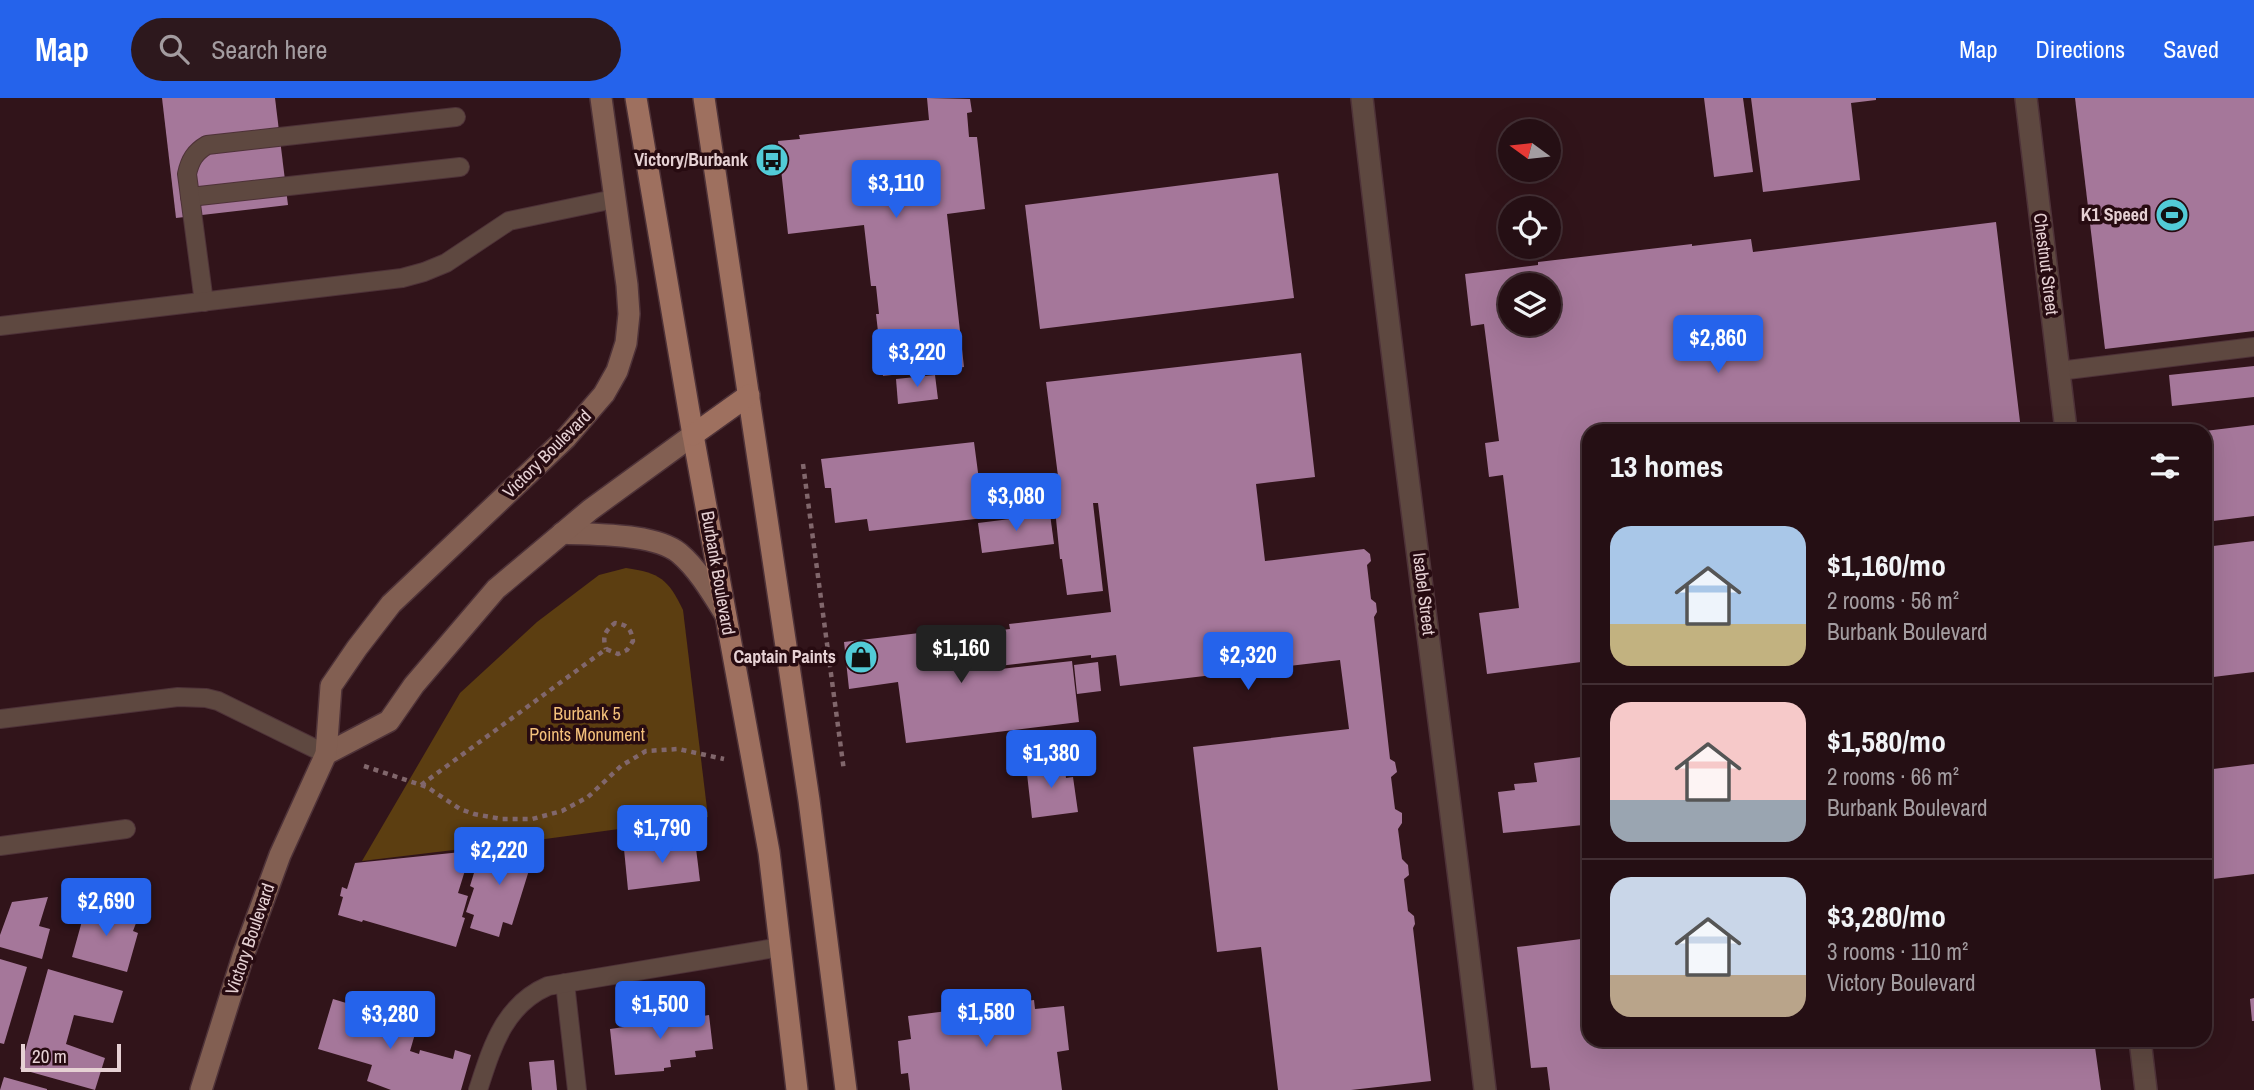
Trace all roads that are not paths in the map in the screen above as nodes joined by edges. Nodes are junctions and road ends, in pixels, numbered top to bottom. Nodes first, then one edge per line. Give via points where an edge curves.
1 (601, 98) edge
2 (636, 98) edge
3 (705, 98) edge
4 (1362, 98) edge
5 (2026, 98) edge
6 (456, 117) dead end
7 (460, 167) dead end
8 (191, 197) junction
9 (614, 199) junction
10 (204, 302) junction
11 (0, 326) edge
12 (2254, 347) edge
13 (2059, 371) junction
14 (749, 395) junction
15 (2065, 424) edge
16 (693, 435) junction
17 (562, 533) junction
18 (727, 617) junction
19 (0, 719) edge
20 (326, 754) junction
21 (126, 830) dead end
22 (0, 846) edge
23 (781, 947) junction
24 (565, 983) junction
25 (2141, 1047) edge
26 (201, 1090) edge
27 (478, 1090) edge
28 (577, 1090) edge
29 (797, 1090) edge
30 (846, 1090) edge
31 (1485, 1090) edge
32 (2146, 1090) edge

1 - 9 main road, Victory Boulevard
2 - 16 main road, Burbank Boulevard
3 - 14 main road
4 - 31 street, Isabel Street
5 - 13 street, Chestnut Street
6 - 8 lane via 207,145 190,163
7 - 8 lane
8 - 10 lane
9 - 10 lane via 509,221 446,263 402,278
9 - 20 main road, Victory Boulevard via 629,314 617,371 585,419 391,604 357,648 331,686
10 - 11 lane
12 - 13 lane
13 - 15 street, Chestnut Street
14 - 16 main road
14 - 30 main road
16 - 17 main road
16 - 18 main road, Burbank Boulevard
17 - 18 main road via 661,543 679,553 708,585
17 - 20 main road via 496,589 389,720
18 - 23 main road, Burbank Boulevard
19 - 20 lane via 178,697 206,698
20 - 26 main road, Victory Boulevard via 275,868
21 - 22 lane
23 - 24 lane
23 - 29 main road, Burbank Boulevard
24 - 27 lane via 530,993 514,1009 491,1051
24 - 28 lane
25 - 32 street

